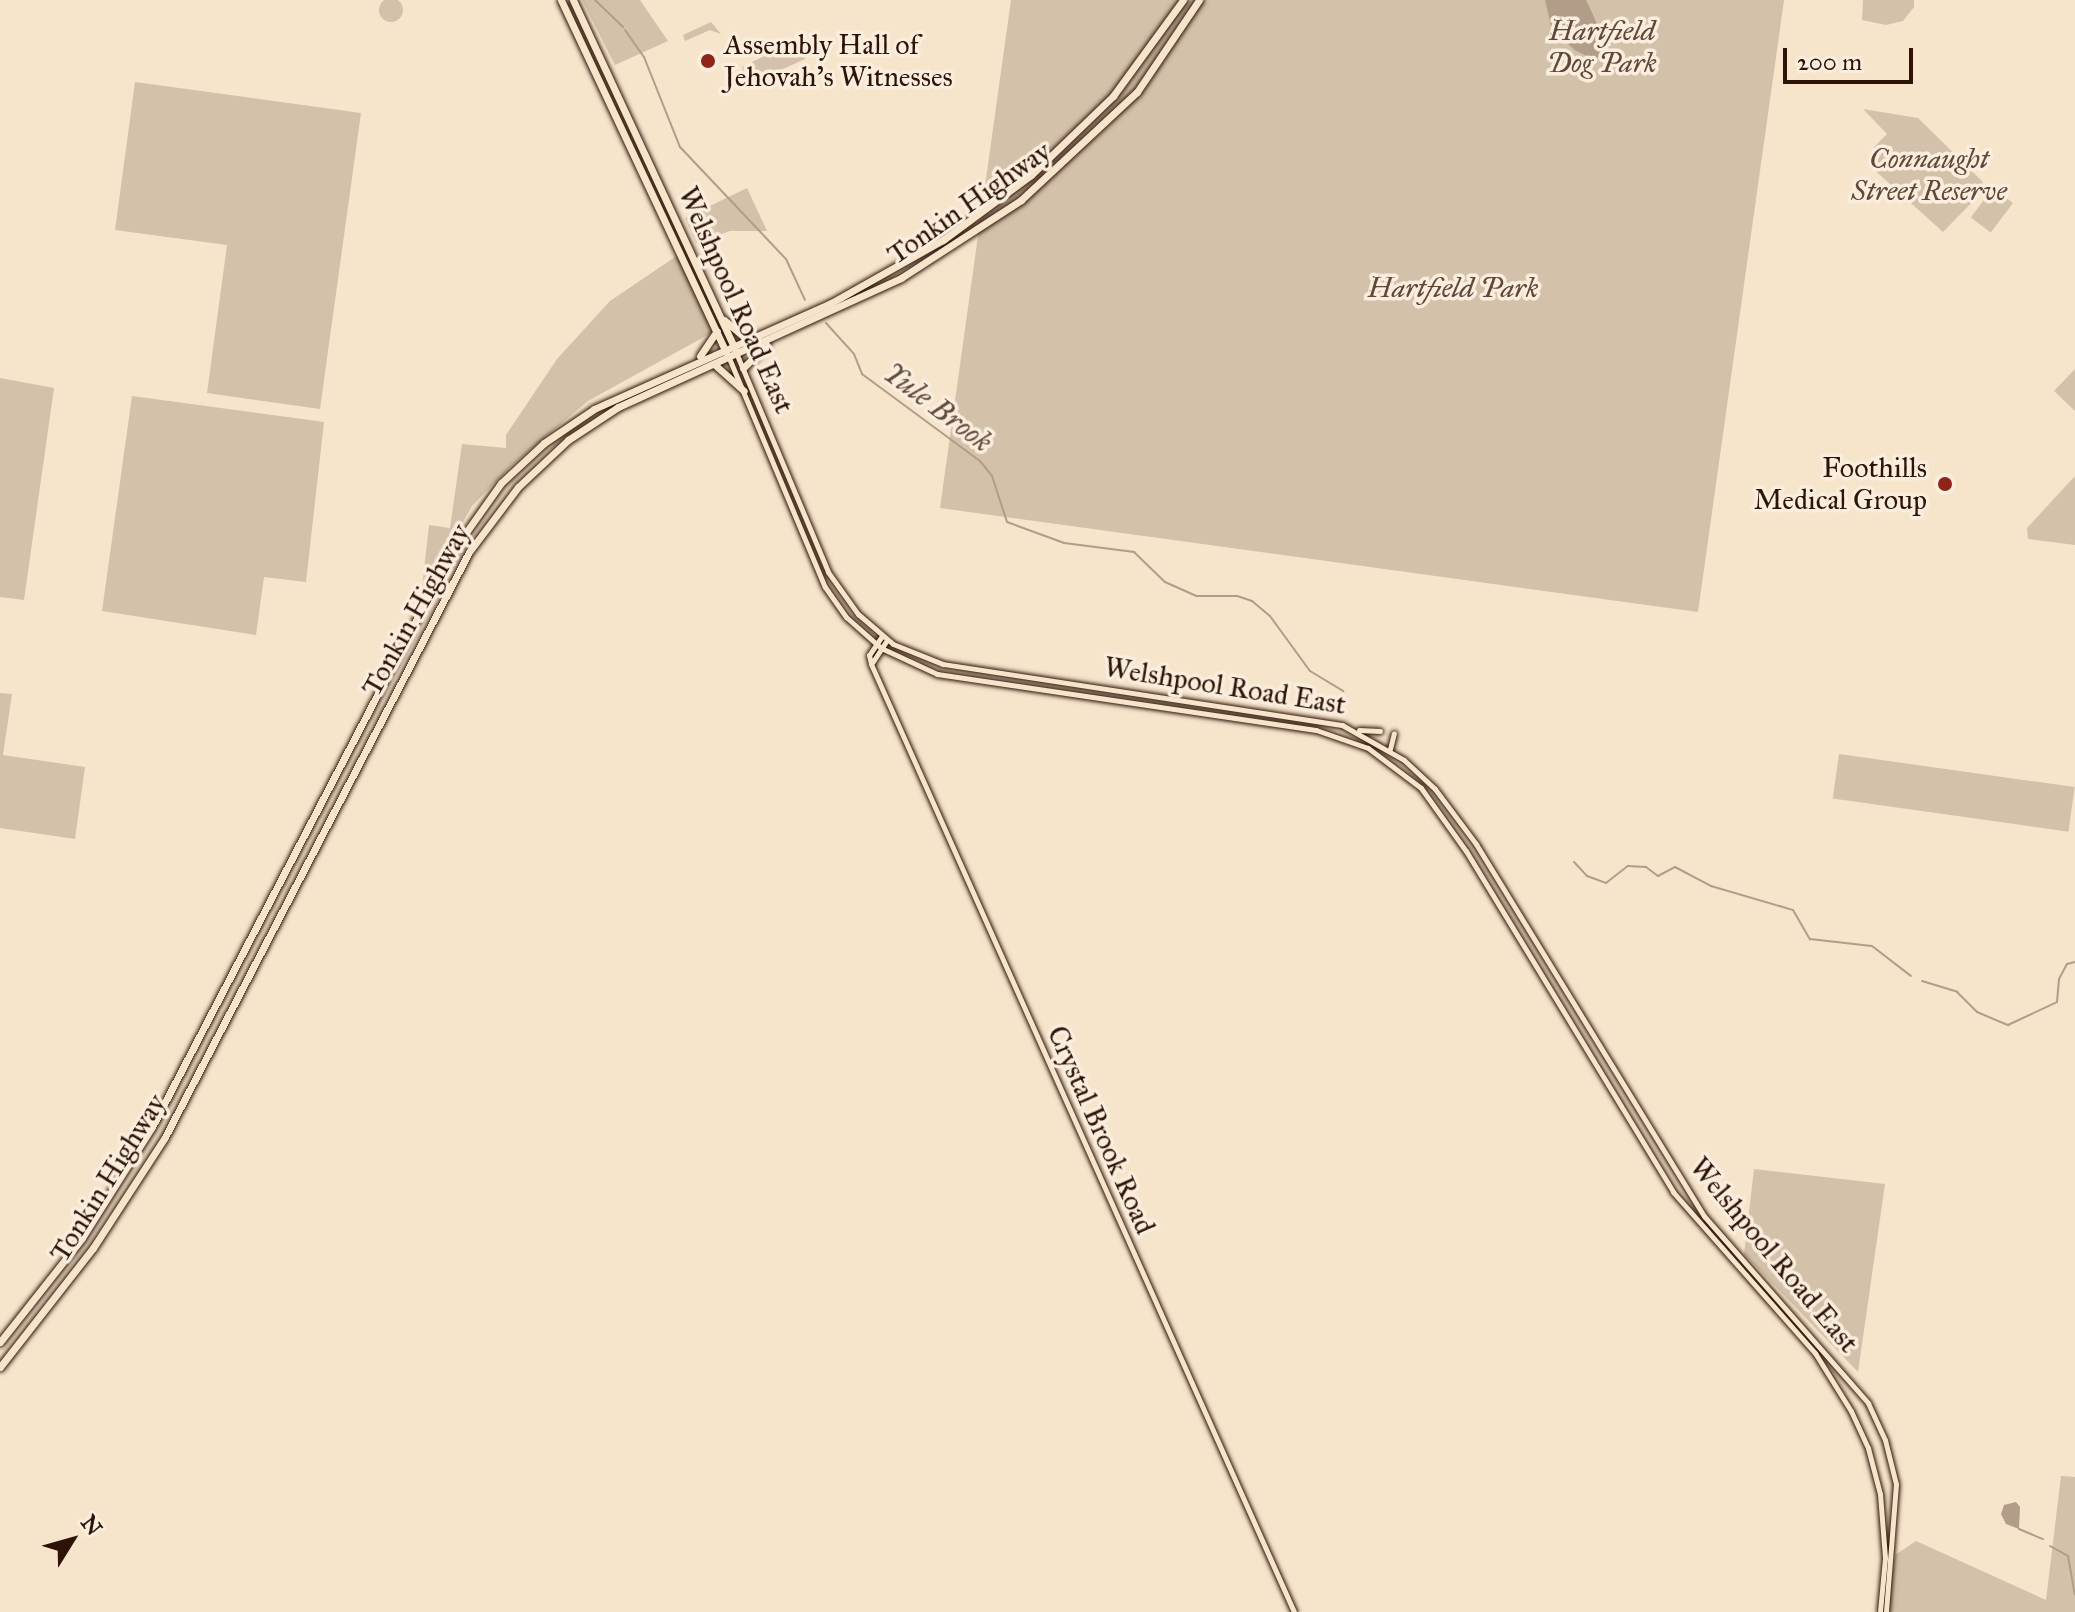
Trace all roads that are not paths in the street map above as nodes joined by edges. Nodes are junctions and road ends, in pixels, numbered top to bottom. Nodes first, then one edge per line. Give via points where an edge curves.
1 (561, 0) edge
2 (573, 0) edge
3 (1183, 0) edge
4 (1199, 0) edge
5 (717, 313) junction
6 (717, 331) junction
7 (781, 335) junction
8 (747, 339) junction
9 (733, 345) junction
10 (725, 348) junction
11 (733, 356) junction
12 (692, 363) junction
13 (714, 364) junction
14 (743, 368) junction
15 (744, 391) junction
16 (884, 638) junction
17 (878, 646) junction
18 (1354, 730) junction
19 (1380, 731) dead end
20 (1394, 733) dead end
21 (1392, 752) junction
22 (1559, 984) junction
23 (1550, 989) junction
24 (0, 1342) edge
25 (0, 1367) edge
26 (1294, 1612) edge
27 (1883, 1612) edge

1 - 6 highway, Welshpool Road East
2 - 5 highway, Welshpool Road East
3 - 8 highway, Tonkin Highway via 1113,96 1007,194 871,283
4 - 7 highway, Tonkin Highway via 1137,92 1021,200 901,278
5 - 8 highway
5 - 9 highway, Welshpool Road East
6 - 10 highway, Welshpool Road East
6 - 12 highway
7 - 11 highway, Tonkin Highway
7 - 14 highway
8 - 9 highway, Tonkin Highway
9 - 10 highway, Tonkin Highway
9 - 11 highway, Welshpool Road East
10 - 11 highway, Welshpool Road East
10 - 12 highway, Tonkin Highway
11 - 13 highway, Tonkin Highway
11 - 14 main road, Welshpool Road East
11 - 15 main road, Welshpool Road East
12 - 24 highway, Tonkin Highway via 576,420 531,454 476,514 152,1127 82,1238
13 - 15 highway
13 - 25 highway, Tonkin Highway via 618,407 568,440 489,523 447,592 165,1137 93,1248
14 - 16 main road, Welshpool Road East via 828,572 852,608
15 - 17 main road, Welshpool Road East via 825,587
16 - 17 main road, Crystal Brook Road
16 - 18 main road, Welshpool Road East via 943,664 1290,714
17 - 23 main road, Welshpool Road East via 937,674 1316,730 1368,748 1407,772 1447,822
17 - 26 main road, Crystal Brook Road via 871,664
18 - 19 main road
18 - 21 main road, Welshpool Road East
20 - 21 main road via 1388,742
21 - 22 main road, Welshpool Road East via 1452,810
22 - 23 main road
22 - 27 main road, Welshpool Road East via 1704,1216 1868,1403 1896,1484 1896,1539
23 - 27 main road, Welshpool Road East via 1673,1192 1815,1353 1851,1411 1868,1448 1882,1507

